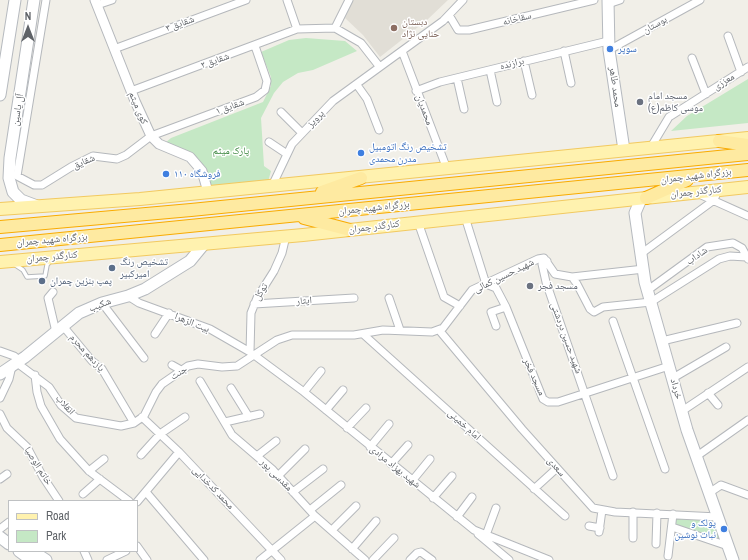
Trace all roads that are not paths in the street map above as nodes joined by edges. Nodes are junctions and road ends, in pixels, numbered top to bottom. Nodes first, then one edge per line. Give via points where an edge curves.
1 (15, 0) edge
2 (34, 0) edge
3 (46, 0) edge
4 (112, 0) edge
5 (246, 0) edge
6 (287, 0) edge
7 (349, 0) edge
8 (463, 0) edge
9 (594, 0) edge
10 (620, 0) edge
11 (698, 0) edge
12 (608, 2) edge
13 (96, 3) edge
14 (449, 14) junction
15 (335, 28) junction
16 (297, 29) junction
17 (728, 36) dead end
18 (609, 45) junction
19 (255, 46) junction
20 (114, 49) junction
21 (402, 51) junction
22 (564, 51) junction
23 (692, 58) dead end
24 (524, 61) junction
25 (2, 63) edge
26 (379, 66) junction
27 (748, 67) edge
28 (490, 70) junction
29 (741, 72) junction
30 (457, 78) junction
31 (571, 83) dead end
32 (357, 85) junction
33 (131, 91) junction
34 (416, 91) junction
35 (706, 94) junction
36 (0, 95) edge
37 (532, 95) dead end
38 (497, 102) dead end
39 (464, 109) dead end
40 (281, 112) dead end
41 (379, 130) dead end
42 (302, 133) junction
43 (151, 136) junction
44 (748, 138) edge
45 (719, 141) junction
46 (269, 142) dead end
47 (748, 145) edge
48 (651, 147) junction
49 (624, 150) junction
50 (287, 154) junction
51 (748, 154) edge
52 (447, 169) junction
53 (748, 170) edge
54 (695, 175) junction
55 (13, 177) junction
56 (361, 178) junction
57 (272, 186) junction
58 (0, 187) edge
59 (748, 187) edge
60 (208, 192) junction
61 (716, 195) junction
62 (306, 198) junction
63 (643, 199) junction
64 (619, 201) junction
65 (37, 206) junction
66 (0, 209) edge
67 (635, 213) junction
68 (295, 216) junction
69 (748, 216) edge
70 (465, 217) junction
71 (418, 222) junction
72 (0, 227) edge
73 (350, 230) junction
74 (286, 236) junction
75 (204, 244) junction
76 (0, 245) edge
77 (642, 253) junction
78 (53, 257) junction
79 (747, 258) edge
80 (3, 261) edge
81 (547, 261) junction
82 (644, 269) junction
83 (572, 278) junction
84 (486, 284) junction
85 (648, 290) junction
86 (53, 292) dead end
87 (128, 296) junction
88 (354, 298) dead end
89 (390, 298) dead end
90 (651, 302) junction
91 (102, 303) junction
92 (254, 304) junction
93 (460, 306) junction
94 (506, 307) junction
95 (169, 313) junction
96 (613, 321) dead end
97 (737, 323) dead end
98 (496, 326) dead end
99 (59, 329) junction
100 (400, 330) junction
101 (439, 330) junction
102 (155, 334) dead end
103 (363, 334) junction
104 (662, 341) junction
105 (726, 348) dead end
106 (0, 351) edge
107 (252, 353) junction
108 (144, 358) dead end
109 (16, 363) junction
110 (172, 365) dead end
111 (669, 366) junction
112 (748, 367) edge
113 (181, 370) junction
114 (321, 371) dead end
115 (0, 374) edge
116 (36, 375) junction
117 (633, 378) junction
118 (673, 378) junction
119 (200, 381) dead end
120 (231, 388) dead end
121 (343, 390) dead end
122 (304, 392) junction
123 (586, 393) junction
124 (708, 393) junction
125 (0, 398) edge
126 (718, 404) dead end
127 (366, 408) dead end
128 (326, 410) junction
129 (682, 411) junction
130 (0, 414) edge
131 (260, 414) dead end
132 (143, 416) junction
133 (185, 417) dead end
134 (249, 417) junction
135 (748, 420) edge
136 (224, 422) junction
137 (134, 423) junction
138 (389, 424) dead end
139 (347, 428) junction
140 (160, 434) junction
141 (276, 441) dead end
142 (408, 445) dead end
143 (370, 447) junction
144 (305, 449) dead end
145 (179, 452) junction
146 (141, 455) dead end
147 (257, 456) junction
148 (697, 456) junction
149 (104, 459) dead end
150 (430, 460) dead end
151 (391, 464) junction
152 (556, 468) junction
153 (323, 469) dead end
154 (665, 469) dead end
155 (89, 471) junction
156 (7, 474) dead end
157 (278, 476) junction
158 (452, 476) dead end
159 (612, 476) dead end
160 (100, 479) junction
161 (0, 480) edge
162 (412, 481) junction
163 (341, 485) dead end
164 (534, 489) junction
165 (146, 492) junction
166 (293, 492) junction
167 (709, 493) junction
168 (83, 494) dead end
169 (748, 495) edge
170 (472, 497) dead end
171 (433, 498) junction
172 (58, 500) edge
173 (128, 500) edge
174 (138, 501) edge
175 (356, 506) dead end
176 (496, 508) dead end
177 (602, 510) junction
178 (634, 512) junction
179 (313, 513) junction
180 (657, 514) junction
181 (673, 514) junction
182 (565, 516) dead end
183 (718, 516) junction
184 (457, 517) junction
185 (376, 521) dead end
186 (8, 524) edge
187 (589, 526) dead end
188 (672, 527) junction
189 (332, 530) junction
190 (474, 530) junction
191 (486, 534) junction
192 (3, 537) edge
193 (394, 538) dead end
194 (632, 538) dead end
195 (656, 544) dead end
196 (728, 546) junction
197 (138, 547) edge
198 (352, 549) junction
199 (21, 552) edge
200 (124, 552) edge
201 (273, 552) junction
202 (668, 556) dead end
203 (31, 558) edge
204 (734, 559) edge
205 (46, 560) edge
206 (107, 560) edge
207 (147, 560) edge
208 (204, 560) edge
209 (260, 560) edge
210 (281, 560) edge
211 (365, 560) edge
212 (373, 560) edge
213 (410, 560) edge
214 (432, 560) edge
215 (509, 560) edge
216 (549, 560) edge

1 - 25 main road, آل یاسین
2 - 55 main road, آل یاسین via 10,158
3 - 55 street
4 - 13 street
5 - 20 street, شقایق ۳
6 - 16 street
7 - 15 street
8 - 14 street, پرویز
9 - 14 street, سقاخانه via 469,30 458,30
10 - 12 street
11 - 18 street, بوستان
12 - 18 main road, محمد طاهر
13 - 20 street, کوی میثم
14 - 21 street, پرویز
15 - 16 street
15 - 26 street via 361,43
16 - 19 street, شقایق ۲
17 - 29 street
18 - 22 street, برازنده
18 - 49 main road, محمد طاهر
19 - 33 street, شقایق ۲
19 - 43 street, شقایق ۱ via 266,81 265,90 256,98
20 - 33 street, کوی میثم
21 - 26 street, پرویز
21 - 34 street, محمدیان
22 - 24 street, برازنده
22 - 31 street
23 - 35 street
24 - 28 street, برازنده
24 - 37 street
25 - 36 main road, آل یاسین
26 - 32 street, پرویز
27 - 29 street, معززی
28 - 30 street, برازنده
28 - 38 street
29 - 35 street, معززی
30 - 34 street, برازنده
30 - 39 street
32 - 41 street via 367,99
32 - 42 street, پرویز via 333,102
33 - 43 street, کوی میثم
34 - 52 street, محمدیان
35 - 48 street, معززی via 669,117
40 - 42 street
42 - 50 street, پرویز
43 - 55 street, شقایق via 126,155 117,159 92,156 42,185 34,185
43 - 60 street, کوی میثم via 159,144 190,157 202,171
44 - 45 main road
45 - 47 highway
45 - 48 main road
46 - 50 street
48 - 49 main road
49 - 52 main road
50 - 57 street, پرویز
51 - 62 highway, بزرگراه شهید چمران
52 - 56 main road
53 - 54 highway, بزرگراه شهید چمران
54 - 63 highway
54 - 68 highway, بزرگراه شهید چمران
55 - 58 main road
55 - 65 main road, آل یاسین via 14,192 17,196
56 - 57 main road
56 - 62 highway
57 - 60 main road
59 - 61 main road, کنارگذر چمران
60 - 65 main road
61 - 63 main road, کنارگذر چمران via 697,192
61 - 69 street
61 - 77 street
62 - 72 highway, بزرگراه شهید چمران
63 - 64 main road, کنارگذر چمران
63 - 67 main road
64 - 67 main road
64 - 70 main road, کنارگذر چمران
65 - 66 main road
67 - 77 main road, خرداد
68 - 73 highway
68 - 76 highway, بزرگراه شهید چمران
70 - 71 main road, کنارگذر چمران
70 - 84 street
71 - 73 main road, کنارگذر چمران
71 - 93 street via 444,297
73 - 74 main road, کنارگذر چمران
74 - 75 main road, کنارگذر چمران
74 - 92 street, توکل via 274,271
75 - 78 main road, کنارگذر چمران
75 - 87 main road, شکیب via 190,261 145,289
77 - 82 main road, خرداد
78 - 80 main road, کنارگذر چمران
78 - 80 lane via 47,265 45,276 27,277 17,265
79 - 85 street, شاداب via 742,248 733,243 707,247
79 - 90 street, شاداب via 730,256 719,260
81 - 83 street, شهید حسین کمالی via 555,274
81 - 84 street, شهید حسین کمالی via 544,258 538,260
81 - 123 street, شهید حسین دردشتی via 542,264 542,270
82 - 83 street
82 - 85 main road, خرداد
83 - 90 street via 594,312 603,307
84 - 93 street, شهید حسین کمالی via 472,290
84 - 94 street, مسجد فخر via 496,288
85 - 90 main road, خرداد
86 - 99 street via 48,298
87 - 91 main road, شکیب
87 - 95 street, بیت الزهرا via 139,303
88 - 92 street, ایثار
89 - 100 street
90 - 104 main road, خرداد
91 - 99 main road, شکیب via 79,313
91 - 108 street
92 - 107 street, توکل via 251,313
93 - 101 street, شهید حسین کمالی
94 - 98 street via 491,312
94 - 123 street, مسجد فخر via 543,399 558,402
95 - 102 street
95 - 107 street, بیت الزهرا via 210,329
96 - 117 street
97 - 104 street
99 - 109 main road, شکیب
99 - 137 street, یازدهم محرم via 102,369
100 - 101 street
100 - 103 street
101 - 152 street, سعدی
103 - 107 street via 292,335
103 - 164 street, امام خمینی
104 - 111 main road, خرداد
105 - 118 street
106 - 109 street, انقلاب via 14,356
107 - 113 street, جنت via 238,366 198,364
107 - 122 street, شهید بهزاد مرادی
109 - 115 main road, شکیب
109 - 116 street, انقلاب
109 - 125 street
110 - 113 street
111 - 117 street, مسجد فخر
111 - 118 main road, خرداد
112 - 124 street
113 - 132 street, جنت via 162,384
114 - 122 street
116 - 137 street, انقلاب via 50,387 61,405 76,418 121,426
116 - 155 street via 36,392 41,406 60,439
117 - 123 street, مسجد فخر
117 - 154 street
118 - 129 main road, خرداد
119 - 136 street, مقدسی پور
120 - 134 street
121 - 128 street
122 - 128 street, شهید بهزاد مرادی
123 - 159 street, شهید حسین دردشتی
124 - 126 street
124 - 129 street
127 - 139 street
128 - 139 street, شهید بهزاد مرادی
129 - 148 main road, خرداد
130 - 172 street, خاتم الوصیا via 7,428 27,447
131 - 134 street
132 - 137 street
132 - 140 street, محمد کدخدایی
133 - 140 street
134 - 136 street
135 - 148 street
136 - 147 street, مقدسی پور via 232,435
138 - 143 street
139 - 143 street, شهید بهزاد مرادی
140 - 145 street, محمد کدخدایی
140 - 146 street
141 - 147 street
142 - 151 street
143 - 151 street, شهید بهزاد مرادی
144 - 157 street
145 - 165 street
145 - 201 street, محمد کدخدایی
147 - 157 street, مقدسی پور
148 - 167 main road, خرداد
149 - 155 street
150 - 162 street
151 - 162 street, شهید بهزاد مرادی
152 - 164 street
152 - 177 street, سعدی via 593,508
153 - 166 street
155 - 160 street
156 - 161 street
157 - 166 street, مقدسی پور
158 - 171 street
160 - 168 street
160 - 173 street
162 - 171 street, شهید بهزاد مرادی
163 - 179 street
164 - 182 street, امام خمینی
165 - 174 street
165 - 208 street
166 - 179 street, مقدسی پور
167 - 169 street via 722,485
167 - 183 main road, خرداد
170 - 184 street
171 - 184 street, شهید بهزاد مرادی
175 - 189 street
176 - 191 street
177 - 178 street, سعدی
177 - 187 street via 599,530
178 - 180 street, سعدی
178 - 194 street
179 - 189 street, مقدسی پور
179 - 201 street
180 - 181 street, سعدی
180 - 195 street
181 - 183 street, سعدی
181 - 188 street
183 - 196 main road, خرداد
184 - 190 street, شهید بهزاد مرادی
185 - 198 street
186 - 192 street
188 - 196 street
188 - 202 street
189 - 198 street, مقدسی پور
190 - 191 street, شهید بهزاد مرادی
190 - 215 street
191 - 216 street, شهید بهزاد مرادی
193 - 212 street
196 - 204 main road, خرداد
197 - 207 street
198 - 211 street, مقدسی پور
199 - 203 main road
200 - 206 street
201 - 209 street
201 - 210 street, محمد کدخدایی
203 - 205 main road
213 - 214 street via 421,552

